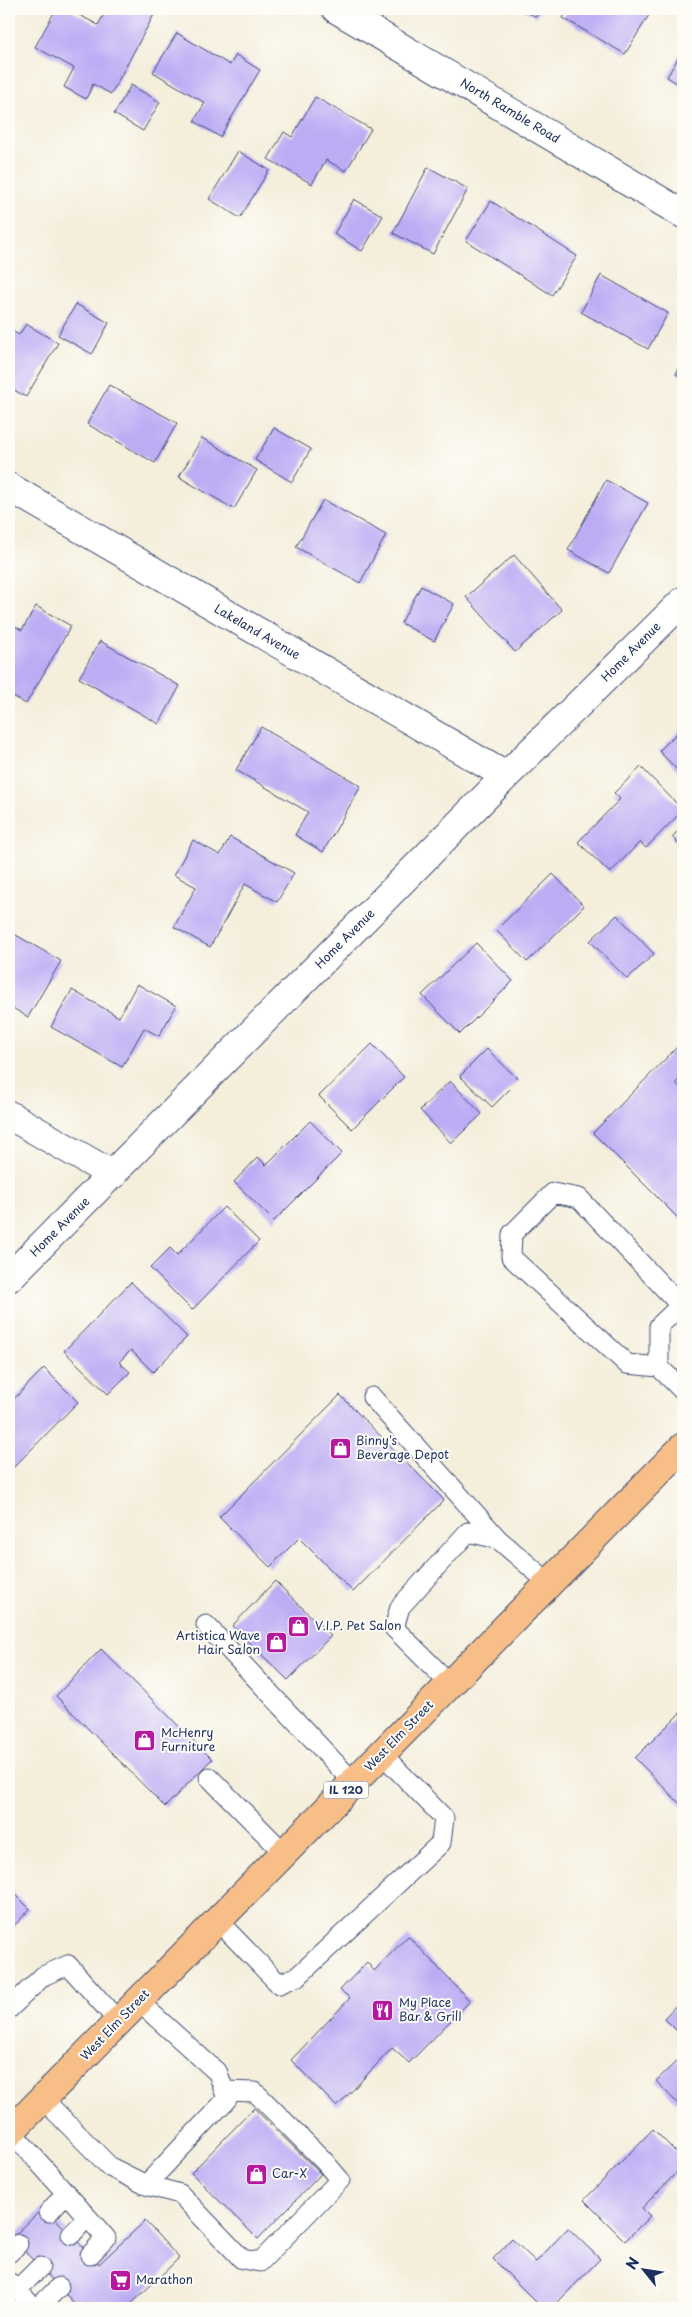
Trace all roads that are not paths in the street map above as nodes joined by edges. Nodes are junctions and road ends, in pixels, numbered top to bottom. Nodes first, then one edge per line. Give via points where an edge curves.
1 (336, 9) edge
2 (683, 214) edge
3 (9, 487) edge
4 (683, 601) edge
5 (506, 776) junction
6 (9, 1115) edge
7 (113, 1175) junction
8 (9, 1278) edge
9 (682, 1304) edge
10 (660, 1367) junction
11 (683, 1391) edge
12 (372, 1397) dead end
13 (683, 1447) edge
14 (498, 1540) junction
15 (549, 1583) junction
16 (206, 1625) dead end
17 (450, 1684) junction
18 (382, 1754) junction
19 (208, 1777) dead end
20 (353, 1782) junction
21 (284, 1853) junction
22 (218, 1920) junction
23 (138, 2001) junction
24 (9, 2009) edge
25 (118, 2022) junction
26 (225, 2092) junction
27 (42, 2098) junction
28 (9, 2131) edge
29 (146, 2185) junction
30 (66, 2193) junction
31 (49, 2212) dead end
32 (87, 2217) junction
33 (71, 2235) dead end
34 (90, 2255) dead end
35 (40, 2267) dead end
36 (13, 2287) edge
37 (59, 2287) dead end
38 (34, 2308) edge
39 (38, 2308) edge

1 - 2 street, North Ramble Road
3 - 5 street, Lakeland Avenue
4 - 5 street, Home Avenue
5 - 7 street, Home Avenue
6 - 7 street
7 - 8 street, Home Avenue
9 - 10 lane via 659,1326
9 - 10 lane via 579,1198 553,1193 512,1234 511,1257 627,1364
10 - 11 lane
12 - 14 lane
13 - 15 main road, West Elm Street / IL 120
14 - 15 lane
14 - 17 lane via 468,1532 400,1607 394,1628
15 - 17 main road, West Elm Street / IL 120
16 - 20 lane
17 - 18 main road, West Elm Street / IL 120
18 - 20 main road, West Elm Street / IL 120
18 - 22 lane via 444,1818 441,1843 298,1976 279,1984
19 - 21 lane
20 - 21 main road, West Elm Street / IL 120
21 - 22 main road, West Elm Street / IL 120
22 - 23 main road, West Elm Street / IL 120
23 - 25 main road, West Elm Street / IL 120
23 - 26 lane via 218,2073
24 - 25 lane via 43,1976 68,1965
25 - 27 main road, West Elm Street / IL 120
26 - 29 lane via 227,2099
26 - 29 lane via 255,2092 340,2180 260,2262 242,2259 180,2194
27 - 28 main road, West Elm Street / IL 120
27 - 29 lane via 110,2166
28 - 30 lane
30 - 31 lane
30 - 32 lane
32 - 33 lane
32 - 34 lane via 106,2238
35 - 36 lane
36 - 38 lane
37 - 39 lane

